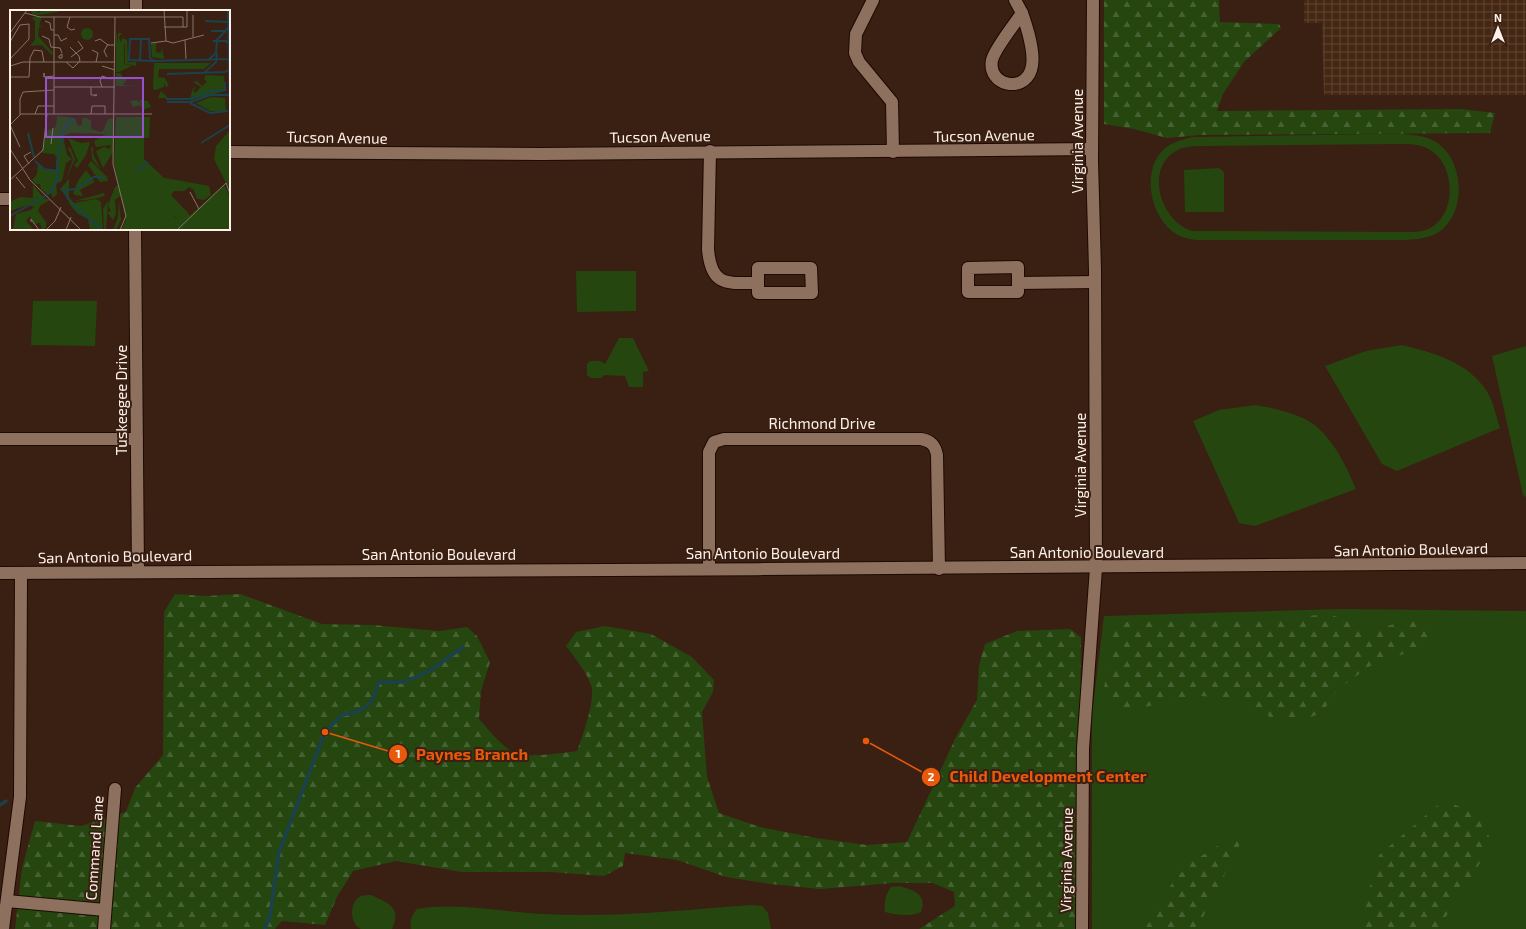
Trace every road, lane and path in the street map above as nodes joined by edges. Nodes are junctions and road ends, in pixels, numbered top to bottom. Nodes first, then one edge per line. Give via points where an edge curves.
1 (873, 0) edge
2 (1015, 0) edge
3 (1093, 0) edge
4 (1022, 13) junction
5 (1092, 149) junction
6 (230, 152) edge
7 (710, 152) junction
8 (893, 152) junction
9 (135, 230) edge
10 (1095, 282) junction
11 (758, 283) junction
12 (1018, 283) dead end
13 (0, 439) edge
14 (137, 439) junction
15 (1526, 564) edge
16 (939, 568) junction
17 (1096, 568) junction
18 (709, 569) junction
19 (138, 571) junction
20 (0, 573) edge
21 (21, 573) junction
22 (115, 788) dead end
23 (6, 901) junction
24 (105, 910) junction
25 (3, 929) edge
26 (104, 929) edge
27 (1082, 929) edge

1 - 8 street via 856,34 854,53 892,102
2 - 4 street
3 - 5 street, Virginia Avenue
4 - 4 street via 1029,35 1032,67 1025,80 1008,84 1002,82 994,73 992,59
5 - 8 street, Tucson Avenue
5 - 10 street, Virginia Avenue
6 - 7 street, Tucson Avenue
7 - 8 street, Tucson Avenue
7 - 11 street via 708,249 711,270 727,282
9 - 14 street, Tuskeegee Drive
10 - 12 street
10 - 17 street, Virginia Avenue
11 - 11 street via 758,268 811,268 812,293 758,293
13 - 14 street
14 - 19 street, Tuskeegee Drive
15 - 17 street, San Antonio Boulevard
16 - 17 street, San Antonio Boulevard
16 - 18 street, San Antonio Boulevard
16 - 18 street, Richmond Drive via 937,455 930,442 921,439 724,439 714,442 709,452
17 - 27 street, Virginia Avenue via 1083,748
18 - 19 street, San Antonio Boulevard
19 - 21 street, San Antonio Boulevard
20 - 21 street, San Antonio Boulevard
21 - 23 street via 20,797
22 - 24 street, Command Lane
23 - 24 street, Command Lane
23 - 25 street
24 - 26 street, Command Lane

